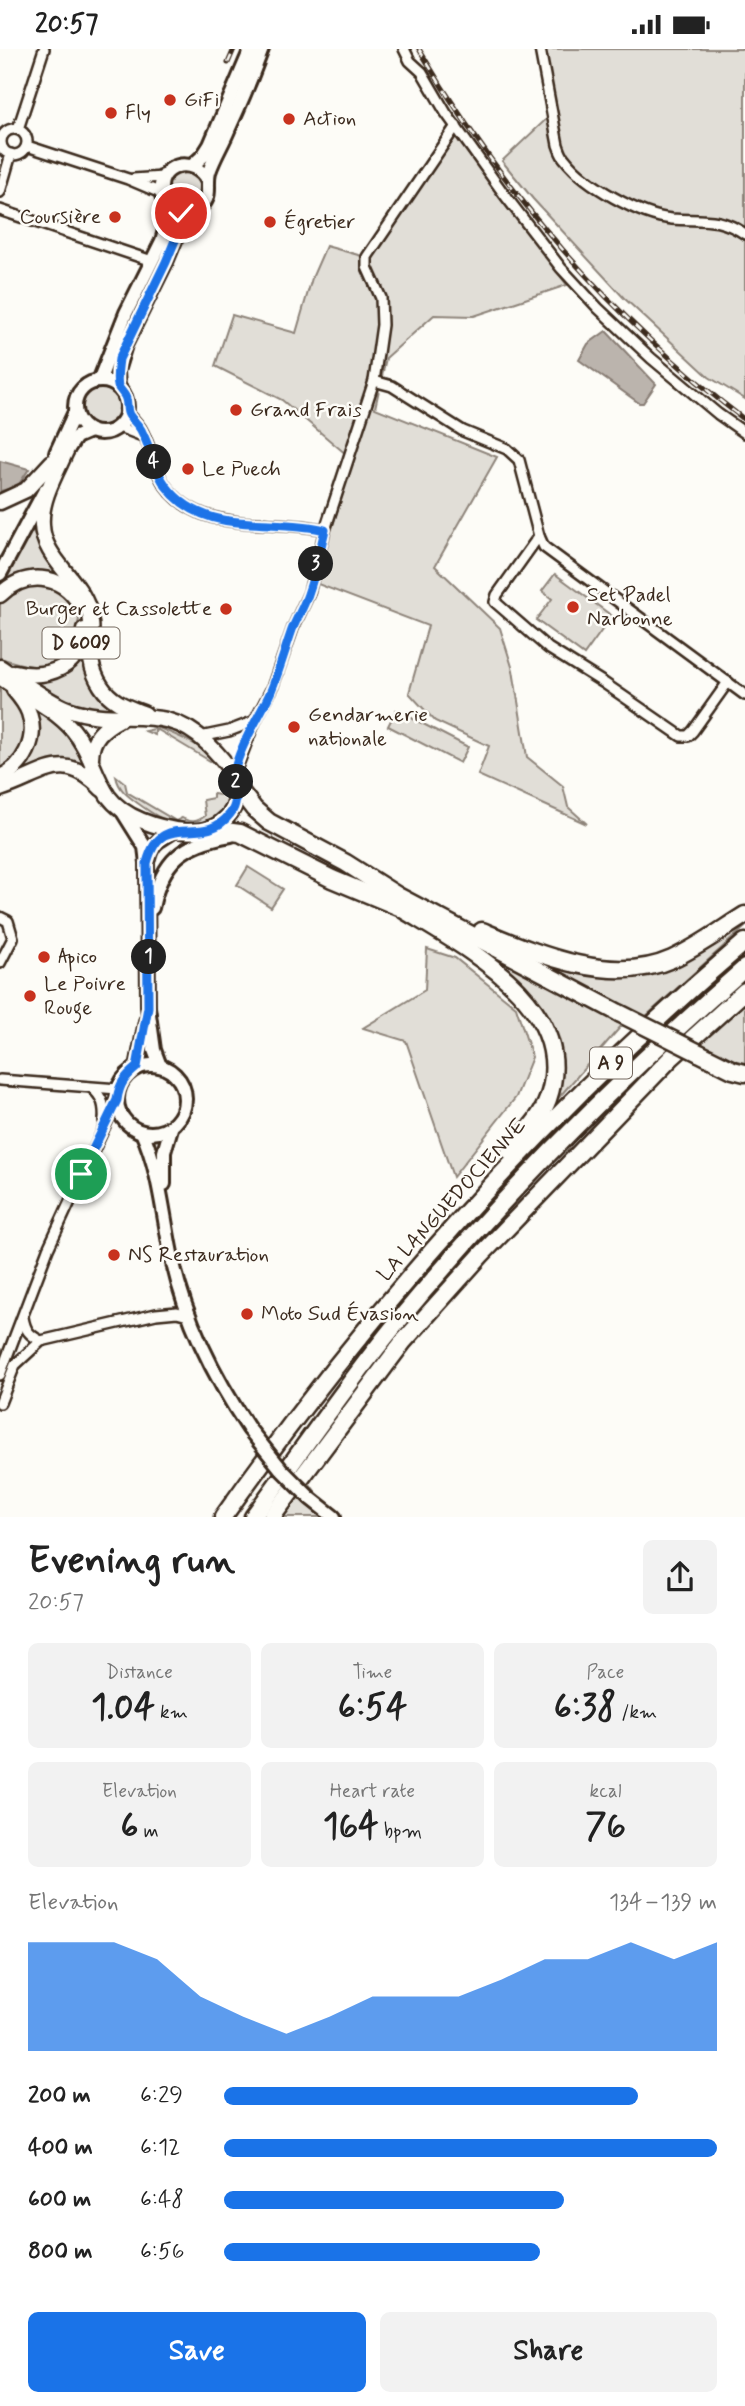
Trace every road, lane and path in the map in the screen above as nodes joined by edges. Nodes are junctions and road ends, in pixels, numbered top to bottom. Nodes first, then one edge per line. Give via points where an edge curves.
1 (44, 49) edge
2 (251, 49) edge
3 (262, 49) edge
4 (404, 49) edge
5 (540, 49) edge
6 (456, 125) junction
7 (18, 129) junction
8 (1, 137) edge
9 (27, 146) junction
10 (11, 154) junction
11 (192, 166) junction
12 (163, 177) junction
13 (128, 179) junction
14 (208, 183) junction
15 (0, 192) edge
16 (161, 193) junction
17 (170, 208) junction
18 (0, 210) edge
19 (191, 212) junction
20 (745, 234) edge
21 (152, 261) junction
22 (99, 381) junction
23 (373, 381) junction
24 (118, 387) junction
25 (75, 412) junction
26 (127, 412) junction
27 (119, 427) junction
28 (90, 431) junction
29 (745, 433) edge
30 (145, 437) junction
31 (67, 449) junction
32 (52, 462) junction
33 (0, 502) edge
34 (325, 530) junction
35 (539, 536) junction
36 (0, 561) edge
37 (0, 574) edge
38 (0, 595) edge
39 (2, 673) edge
40 (727, 682) junction
41 (745, 695) edge
42 (153, 717) junction
43 (121, 718) junction
44 (255, 721) junction
45 (201, 737) junction
46 (91, 758) junction
47 (0, 777) edge
48 (235, 781) junction
49 (0, 789) edge
50 (108, 796) junction
51 (123, 812) junction
52 (210, 829) junction
53 (175, 830) junction
54 (240, 833) junction
55 (147, 863) junction
56 (397, 901) junction
57 (745, 915) edge
58 (0, 917) edge
59 (149, 929) junction
60 (745, 942) edge
61 (0, 963) edge
62 (745, 968) edge
63 (745, 991) edge
64 (148, 1007) junction
65 (160, 1066) junction
66 (137, 1067) junction
67 (745, 1073) edge
68 (0, 1080) edge
69 (92, 1088) junction
70 (117, 1094) junction
71 (104, 1123) junction
72 (171, 1128) junction
73 (142, 1132) junction
74 (485, 1192) junction
75 (163, 1201) junction
76 (182, 1297) junction
77 (156, 1314) junction
78 (23, 1315) junction
79 (188, 1315) junction
80 (41, 1341) junction
81 (0, 1375) edge
82 (0, 1403) edge
83 (223, 1517) edge
84 (253, 1517) edge
85 (272, 1517) edge
86 (334, 1517) edge

1 - 7 street
2 - 11 main road via 210,145
3 - 14 main road
4 - 6 street
5 - 20 street via 558,145 564,159 583,177 646,213 671,219 708,219 730,224
6 - 23 street via 367,257 381,298 382,325
6 - 29 street via 561,268 598,308 651,358
7 - 8 street
7 - 9 street via 26,135
8 - 10 street via 3,149
9 - 10 street
9 - 13 street
10 - 15 street
11 - 12 main road via 173,168
11 - 14 main road
12 - 13 street
12 - 16 main road
13 - 16 street
14 - 19 main road via 204,203
16 - 17 main road
17 - 19 main road
17 - 21 main road
18 - 21 street
19 - 24 main road via 125,345 117,371
21 - 22 main road
22 - 24 main road
22 - 25 main road via 83,388
23 - 34 street
23 - 35 street via 392,386 519,460
24 - 26 main road via 125,396
25 - 28 main road
25 - 32 main road
26 - 27 main road
26 - 30 street
27 - 28 main road via 107,433
27 - 30 street
28 - 31 main road via 76,437
30 - 34 street via 164,484 193,510 228,522 305,524
31 - 37 main road
31 - 42 main road via 44,504 42,534 89,609 89,656 101,687 114,702
32 - 33 main road via 26,490
32 - 36 main road
34 - 44 street via 309,593
35 - 40 street via 552,554
35 - 40 street via 495,602 548,648 681,736 693,731
38 - 39 main road, D 6009 via 26,579 54,582 76,599 85,625 76,655 54,672
39 - 43 main road, D 6009 via 64,708 89,716
39 - 46 main road via 57,714
39 - 47 main road via 29,711 32,736 20,763
40 - 41 street
42 - 43 main road, D 6009
42 - 45 main road, D 6009 via 185,725
43 - 46 main road via 103,727 91,747
44 - 45 street
44 - 48 street
45 - 48 main road, D 6009 via 222,757
46 - 50 main road
48 - 52 main road via 232,813
48 - 56 highway via 269,822 346,863
49 - 50 main road via 67,767 79,769
50 - 51 main road
51 - 53 main road
51 - 55 main road via 145,847
52 - 53 main road
52 - 54 highway
53 - 55 main road via 157,841
54 - 56 highway via 332,879
54 - 59 main road via 206,839 175,857 162,874
55 - 59 main road
56 - 57 highway via 551,955 620,970 670,960
56 - 67 highway, bridge
56 - 74 highway via 482,958 512,985 548,1035 554,1058 548,1100
58 - 61 street via 8,921 13,938
59 - 64 main road
60 - 74 highway, LA LANGUEDOCIENNE / A 9 via 619,1055
62 - 84 highway, LA LANGUEDOCIENNE / A 9 via 619,1083 463,1247 344,1389
63 - 85 highway via 672,1057 473,1264 403,1342
64 - 65 main road
64 - 66 main road
65 - 66 main road
65 - 72 main road via 179,1078 185,1092 181,1117
66 - 70 main road via 125,1076
68 - 69 street
69 - 70 street
69 - 71 street via 99,1093
70 - 71 street
70 - 73 main road via 119,1111
71 - 78 street
72 - 73 main road
72 - 75 main road via 164,1152
73 - 75 main road
74 - 83 highway, LA LANGUEDOCIENNE / A 9 via 360,1333
75 - 76 main road
76 - 77 street
76 - 79 main road
77 - 79 street
77 - 80 street
78 - 80 street via 24,1327
78 - 81 street
79 - 86 main road, bridge via 208,1364 248,1429 281,1469
80 - 82 street via 15,1364

